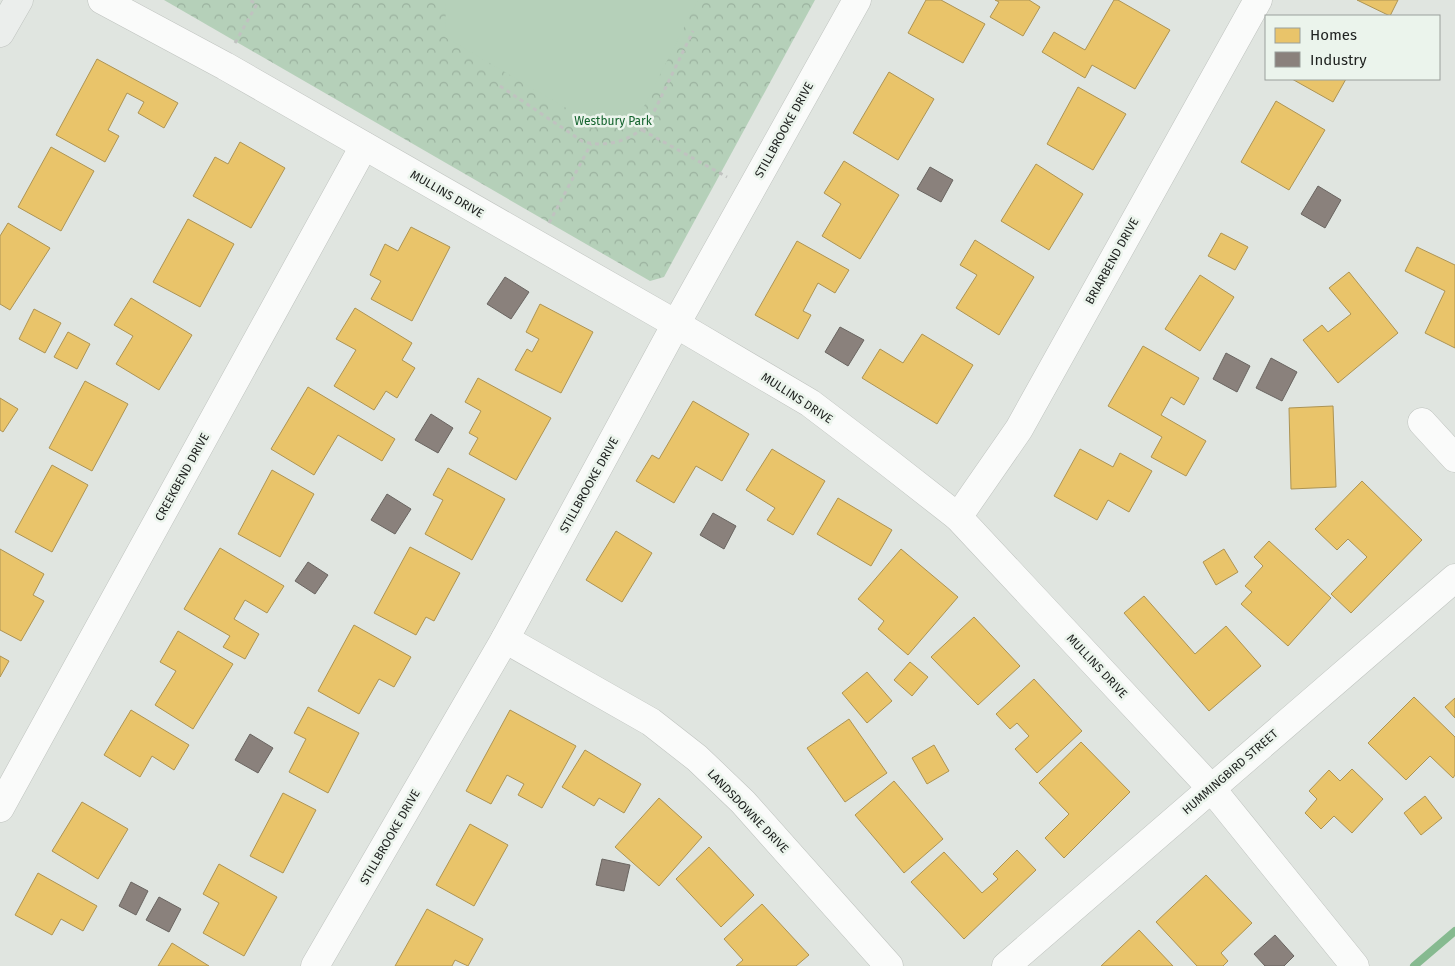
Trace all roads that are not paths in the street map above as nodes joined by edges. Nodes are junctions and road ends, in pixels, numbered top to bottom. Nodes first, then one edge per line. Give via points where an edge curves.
1 (18, 0) edge
2 (102, 0) edge
3 (857, 0) edge
4 (1258, 0) edge
5 (0, 33) edge
6 (364, 146) junction
7 (676, 324) junction
8 (1422, 422) dead end
9 (1455, 458) edge
10 (958, 517) junction
11 (1455, 578) edge
12 (505, 639) junction
13 (1211, 788) junction
14 (0, 808) edge
15 (315, 966) edge
16 (889, 966) edge
17 (1006, 966) edge
18 (1355, 966) edge

1 - 5 main road
2 - 6 street, MULLINS DRIVE
3 - 7 street, STILLBROOKE DRIVE
4 - 10 street, BRIARBEND DRIVE via 1018,429
6 - 7 street, MULLINS DRIVE
6 - 14 street, CREEKBEND DRIVE
7 - 10 street, MULLINS DRIVE via 810,403
7 - 12 street, STILLBROOKE DRIVE
8 - 9 street
10 - 13 street, MULLINS DRIVE
11 - 13 street, HUMMINGBIRD STREET
12 - 15 street, STILLBROOKE DRIVE
12 - 16 street, LANDSDOWNE DRIVE via 651,722 697,758 743,802
13 - 17 street, HUMMINGBIRD STREET
13 - 18 street, MULLINS DRIVE

